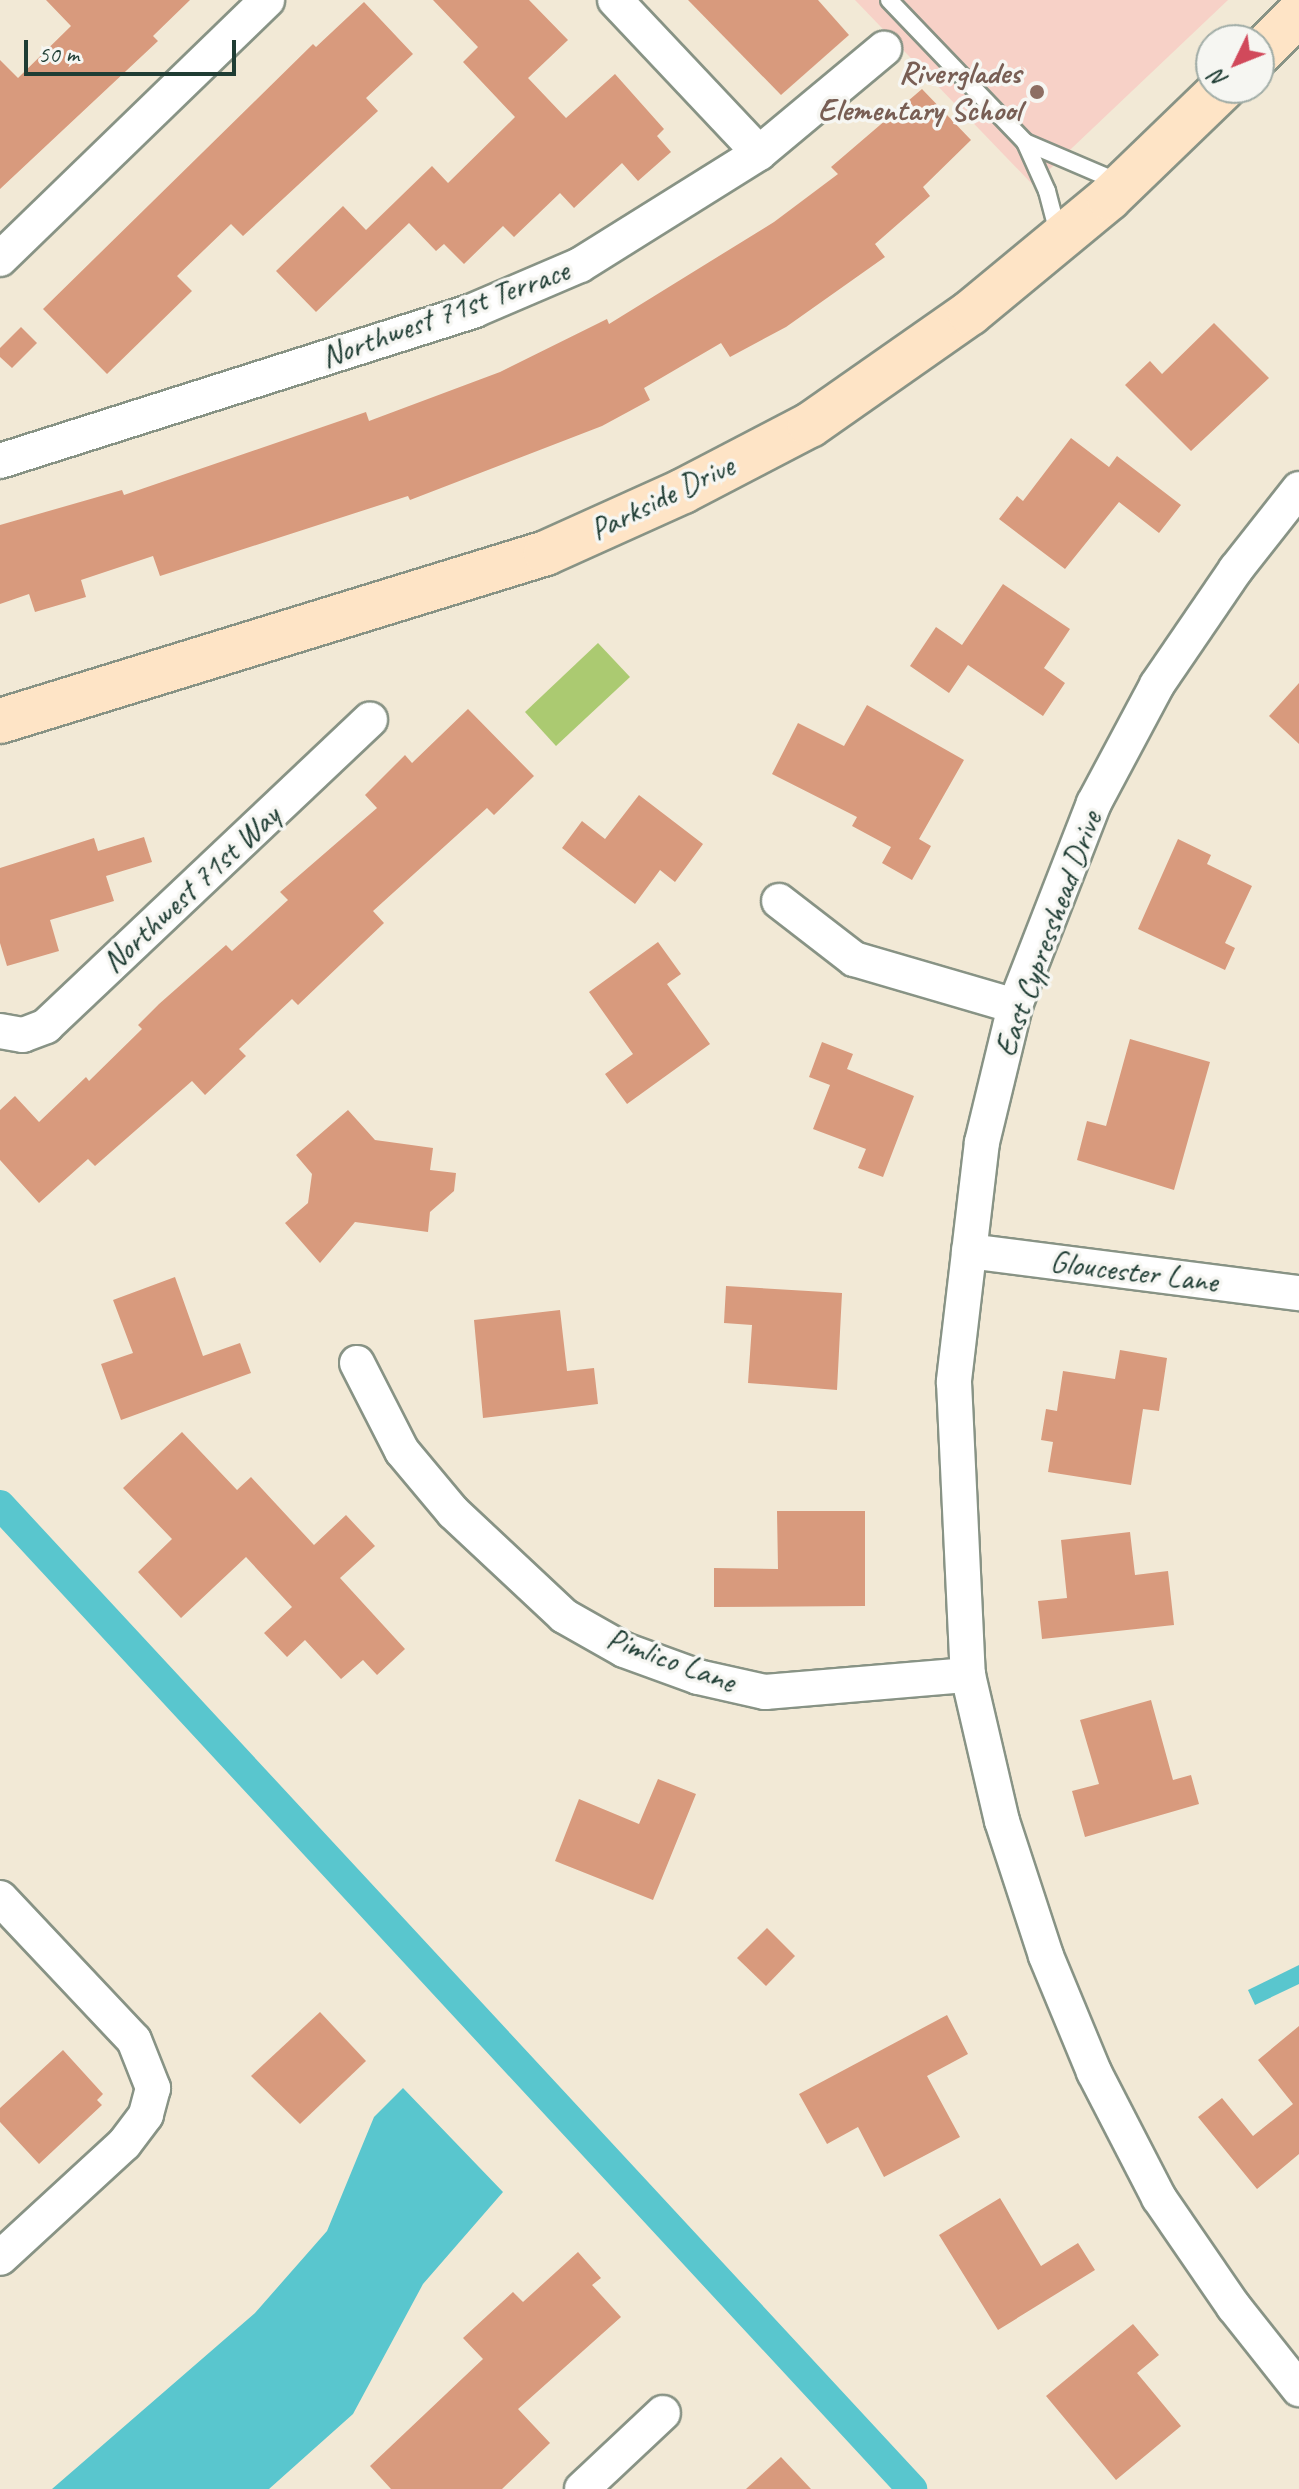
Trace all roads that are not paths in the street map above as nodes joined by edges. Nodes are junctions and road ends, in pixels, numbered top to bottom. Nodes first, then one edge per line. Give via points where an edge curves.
1 (267, 0) edge
2 (615, 0) edge
3 (889, 0) edge
4 (1299, 14) edge
5 (1275, 37) edge
6 (884, 49) dead end
7 (1206, 104) edge
8 (1025, 142) junction
9 (759, 153) junction
10 (1124, 184) junction
11 (1060, 240) junction
12 (0, 259) edge
13 (0, 461) edge
14 (1299, 489) edge
15 (370, 720) dead end
16 (0, 721) edge
17 (779, 901) dead end
18 (1015, 1006) junction
19 (0, 1031) edge
20 (969, 1251) junction
21 (1299, 1293) edge
22 (357, 1363) dead end
23 (968, 1675) junction
24 (0, 1898) edge
25 (0, 2258) edge
26 (1299, 2389) edge
27 (663, 2413) dead end
28 (582, 2489) edge

1 - 12 street
2 - 9 street
3 - 8 lane
4 - 5 street
6 - 9 street, Northwest 71st Terrace
7 - 10 street, Parkside Drive
8 - 10 lane
8 - 11 lane via 1047,191
9 - 13 street, Northwest 71st Terrace via 580,265 475,310
10 - 11 street, Parkside Drive
11 - 16 street, Parkside Drive via 970,313 810,425 546,553
14 - 18 street, East Cypresshead Drive via 1236,569 1157,685 1094,803
15 - 19 street, Northwest 71st Way via 46,1026 23,1035
17 - 18 street via 854,959
18 - 20 street, East Cypresshead Drive via 982,1142
20 - 21 street, Gloucester Lane
20 - 23 street, East Cypresshead Drive via 954,1382
22 - 23 street, Pimlico Lane via 402,1451 453,1512 564,1616 624,1650 698,1677 765,1692
23 - 26 street, East Cypresshead Drive via 1002,1821 1046,1956 1094,2072 1159,2198
24 - 25 street via 134,2040 153,2088 146,2115 124,2144
27 - 28 street

